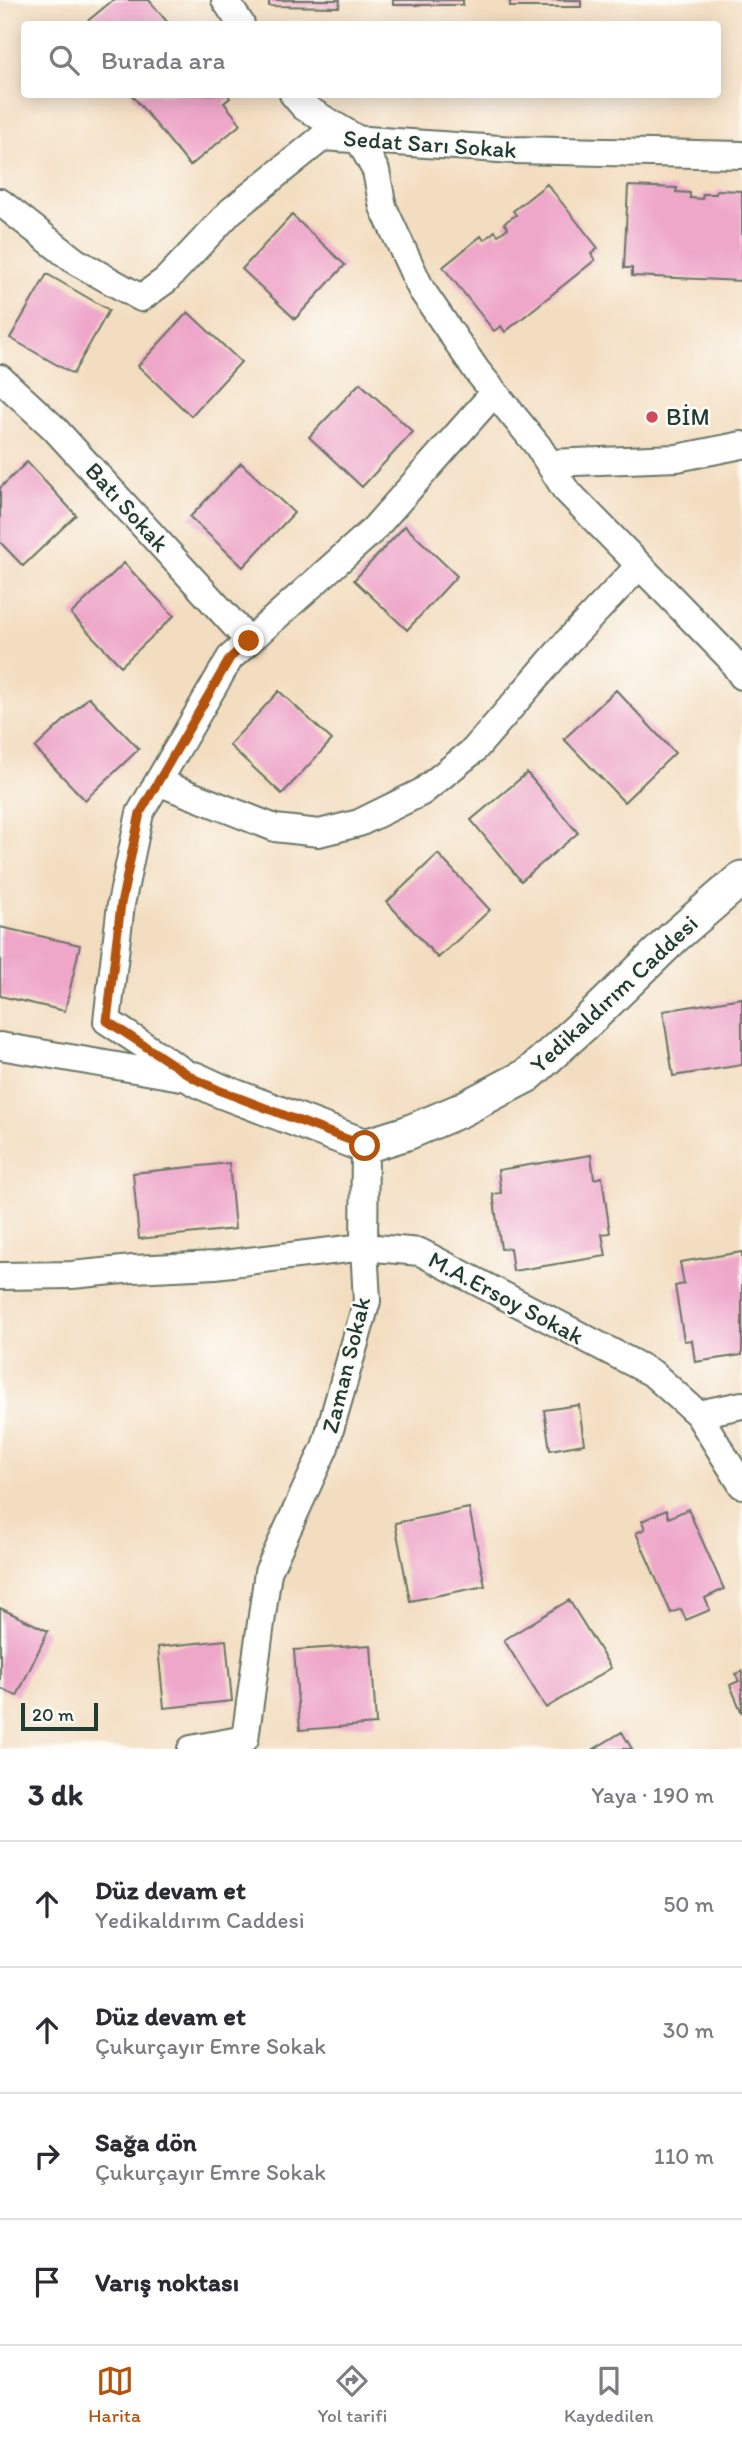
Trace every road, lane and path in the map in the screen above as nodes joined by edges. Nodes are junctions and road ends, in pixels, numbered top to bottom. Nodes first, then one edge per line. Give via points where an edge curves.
1 (225, 0) edge
2 (239, 21) edge
3 (296, 98) edge
4 (359, 140) junction
5 (742, 155) edge
6 (0, 202) edge
7 (0, 378) edge
8 (494, 393) junction
9 (742, 445) edge
10 (549, 463) junction
11 (639, 566) junction
12 (249, 641) junction
13 (742, 676) edge
14 (158, 782) junction
15 (742, 878) edge
16 (0, 1045) edge
17 (195, 1079) junction
18 (365, 1146) junction
19 (364, 1247) junction
20 (0, 1276) edge
21 (742, 1405) edge
22 (698, 1413) junction
23 (742, 1485) edge
24 (191, 1749) edge

1 - 2 street
3 - 4 street
4 - 5 street, Sedat Sarı Sokak via 514,150
4 - 6 street, Sedat Sarı Sokak via 323,137 231,211 166,280 141,299 75,261
4 - 8 street via 376,171 383,207 421,289
7 - 12 street, Batı Sokak via 54,428
8 - 10 street
8 - 12 street via 372,531
9 - 10 street via 677,458
10 - 11 street via 565,489
11 - 13 street
11 - 14 street via 474,750 422,792 359,823 318,833 275,828
12 - 14 street via 230,658
14 - 17 street via 140,813 134,839 107,1021
15 - 18 street, Yedikaldırım Caddesi via 528,1075 459,1111
16 - 17 street
17 - 18 street
18 - 19 street, Zaman Sokak
19 - 20 street, M.A.Ersoy Sokak via 215,1265
19 - 22 street, M.A.Ersoy Sokak via 420,1252 652,1373
19 - 24 street, Zaman Sokak via 367,1301 325,1447 268,1572 245,1739
21 - 22 street
22 - 23 street, M.A.Ersoy Sokak

